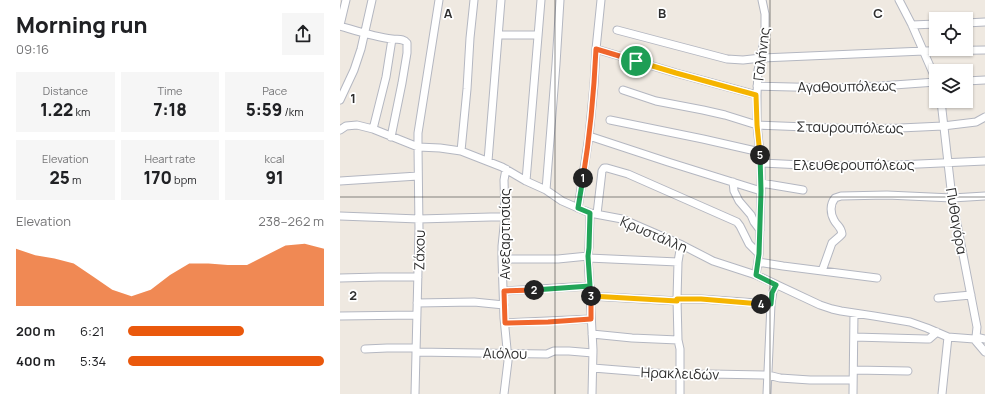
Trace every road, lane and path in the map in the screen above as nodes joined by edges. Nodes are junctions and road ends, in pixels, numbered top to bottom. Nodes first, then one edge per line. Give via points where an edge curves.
1 (346, 0) edge
2 (372, 0) edge
3 (439, 0) edge
4 (474, 0) edge
5 (501, 0) edge
6 (541, 0) edge
7 (560, 0) edge
8 (601, 0) edge
9 (762, 0) edge
10 (899, 0) edge
11 (342, 8) edge
12 (985, 22) edge
13 (973, 23) edge
14 (929, 24) edge
15 (340, 25) edge
16 (912, 25) junction
17 (617, 30) dead end
18 (365, 34) junction
19 (499, 35) junction
20 (538, 35) junction
21 (392, 39) junction
22 (596, 49) junction
23 (985, 50) edge
24 (924, 51) junction
25 (761, 58) junction
26 (929, 64) edge
27 (985, 80) edge
28 (973, 81) edge
29 (929, 82) edge
30 (757, 86) junction
31 (623, 90) dead end
32 (756, 95) junction
33 (340, 100) edge
34 (942, 108) edge
35 (985, 117) edge
36 (340, 120) edge
37 (610, 120) dead end
38 (757, 125) junction
39 (943, 126) junction
40 (343, 128) edge
41 (373, 129) junction
42 (589, 136) junction
43 (391, 137) junction
44 (418, 147) junction
45 (461, 151) junction
46 (760, 152) junction
47 (488, 161) junction
48 (985, 161) edge
49 (760, 163) junction
50 (948, 163) junction
51 (506, 169) junction
52 (418, 176) junction
53 (340, 181) edge
54 (526, 181) junction
55 (733, 182) junction
56 (761, 183) junction
57 (546, 190) junction
58 (803, 190) dead end
59 (761, 191) junction
60 (985, 196) edge
61 (952, 198) junction
62 (578, 208) junction
63 (593, 213) junction
64 (340, 216) edge
65 (505, 217) junction
66 (419, 219) junction
67 (760, 230) junction
68 (682, 245) junction
69 (759, 254) junction
70 (588, 257) junction
71 (502, 259) junction
72 (678, 262) junction
73 (758, 262) junction
74 (822, 271) junction
75 (756, 275) junction
76 (418, 277) junction
77 (340, 278) edge
78 (877, 278) dead end
79 (776, 285) junction
80 (590, 286) junction
81 (504, 291) junction
82 (971, 295) junction
83 (590, 296) junction
84 (938, 298) dead end
85 (677, 300) junction
86 (417, 303) junction
87 (504, 304) junction
88 (771, 304) junction
89 (854, 313) junction
90 (417, 315) junction
91 (340, 316) edge
92 (591, 319) junction
93 (505, 323) junction
94 (937, 332) junction
95 (592, 334) junction
96 (854, 337) junction
97 (948, 338) junction
98 (975, 338) junction
99 (985, 339) edge
100 (678, 340) junction
101 (365, 349) dead end
102 (416, 350) junction
103 (985, 352) edge
104 (508, 353) junction
105 (593, 353) junction
106 (680, 364) junction
107 (593, 368) junction
108 (854, 370) junction
109 (908, 371) dead end
110 (680, 375) junction
111 (692, 375) junction
112 (768, 375) junction
113 (853, 380) junction
114 (415, 394) edge
115 (504, 394) edge
116 (592, 394) edge
117 (680, 394) edge
118 (767, 394) edge
119 (853, 394) edge
120 (942, 394) edge

1 - 11 street
2 - 18 street
3 - 44 street, Ζάχου
4 - 45 street
5 - 19 street
6 - 20 street
7 - 57 street
8 - 22 street
9 - 25 street, Γαλήνης via 765,32
10 - 16 street
11 - 15 street
12 - 13 street
14 - 16 street
15 - 18 street
16 - 24 street
17 - 25 street via 727,59
18 - 21 street
18 - 33 street via 354,70
19 - 20 street
19 - 47 street
20 - 54 street
21 - 41 street
21 - 43 street via 405,40 407,44
22 - 32 street
22 - 42 street
23 - 24 street
24 - 25 street
24 - 26 street
25 - 30 street, Γαλήνης
27 - 28 street
29 - 30 street, Αγαθουπόλεως via 832,88
30 - 32 street, Γαλήνης
31 - 38 street, Σταυρουπόλεως via 656,101 725,115
32 - 38 street, Γαλήνης
34 - 39 street, Πυθαγόρα
35 - 39 street, Σταυρουπόλεως via 977,122
36 - 40 street, Κρυστάλλη
37 - 46 street
38 - 39 street, Σταυρουπόλεως via 857,129
38 - 46 street, Γαλήνης
39 - 50 street, Πυθαγόρα
40 - 41 street, Κρυστάλλη via 357,125
41 - 43 street, Κρυστάλλη
42 - 55 street
42 - 62 street
43 - 44 street, Κρυστάλλη
44 - 45 street, Κρυστάλλη
44 - 52 street, Ζάχου
45 - 47 street, Κρυστάλλη
46 - 49 street, Γαλήνης
47 - 51 street, Κρυστάλλη
48 - 50 street, Ελευθερουπόλεως
49 - 50 street, Ελευθερουπόλεως via 823,166
49 - 56 street, Γαλήνης
50 - 61 street, Πυθαγόρα
51 - 54 street, Κρυστάλλη
51 - 65 street, Ανεξαρτησίας
52 - 53 street
52 - 66 street, Ζάχου
54 - 57 street, Κρυστάλλη
55 - 59 street
55 - 67 street via 739,201
56 - 58 street
56 - 59 street, Γαλήνης
57 - 62 street, Κρυστάλλη
59 - 67 street, Γαλήνης
60 - 61 street
61 - 74 street via 887,195 835,198 831,208 842,234 832,243
61 - 82 street, Πυθαγόρα
62 - 63 street, Κρυστάλλη
63 - 68 street, Κρυστάλλη via 622,219
63 - 69 street via 602,171 607,168 628,174 737,222 749,244
63 - 70 street
64 - 66 street
65 - 66 street
65 - 71 street, Ανεξαρτησίας
66 - 76 street, Ζάχου
67 - 69 street, Γαλήνης
68 - 72 street
68 - 75 street, Κρυστάλλη via 713,261
69 - 73 street, Γαλήνης
70 - 71 street
70 - 72 street
70 - 80 street
71 - 81 street, Ανεξαρτησίας
72 - 85 street
73 - 74 street
73 - 75 street, Γαλήνης
74 - 78 street
75 - 79 street, Κρυστάλλη
76 - 77 street
76 - 86 street, Ζάχου
79 - 88 street
79 - 89 street, Κρυστάλλη via 820,306
80 - 81 street
80 - 83 street
81 - 87 street, Ανεξαρτησίας
82 - 84 street
82 - 98 street, Πυθαγόρα via 977,327
83 - 85 street
83 - 92 street
85 - 88 street via 701,299
85 - 100 street
86 - 87 street
86 - 90 street, Ζάχου
87 - 93 street, Ανεξαρτησίας
88 - 112 street
89 - 94 street, Κρυστάλλη via 910,322
89 - 96 street
90 - 91 street
90 - 102 street, Ζάχου
92 - 93 street
92 - 95 street
93 - 104 street, Ανεξαρτησίας
94 - 96 street via 926,339
94 - 97 street, Κρυστάλλη
95 - 100 street
95 - 105 street
96 - 108 street
97 - 98 street, Κρυστάλλη
97 - 120 street
98 - 99 street, Κρυστάλλη
98 - 103 street
100 - 106 street
101 - 102 street, Αιόλου
102 - 104 street, Αιόλου
102 - 114 street, Ζάχου
104 - 105 street, Αιόλου
104 - 115 street, Ανεξαρτησίας
105 - 107 street
106 - 110 street
106 - 111 street
107 - 110 street, Ηρακλειδών
107 - 116 street
108 - 109 street
108 - 113 street
110 - 111 street, Ηρακλειδών
110 - 117 street
111 - 112 street, Ηρακλειδών
112 - 113 street, Ηρακλειδών via 810,380
112 - 118 street
113 - 119 street

